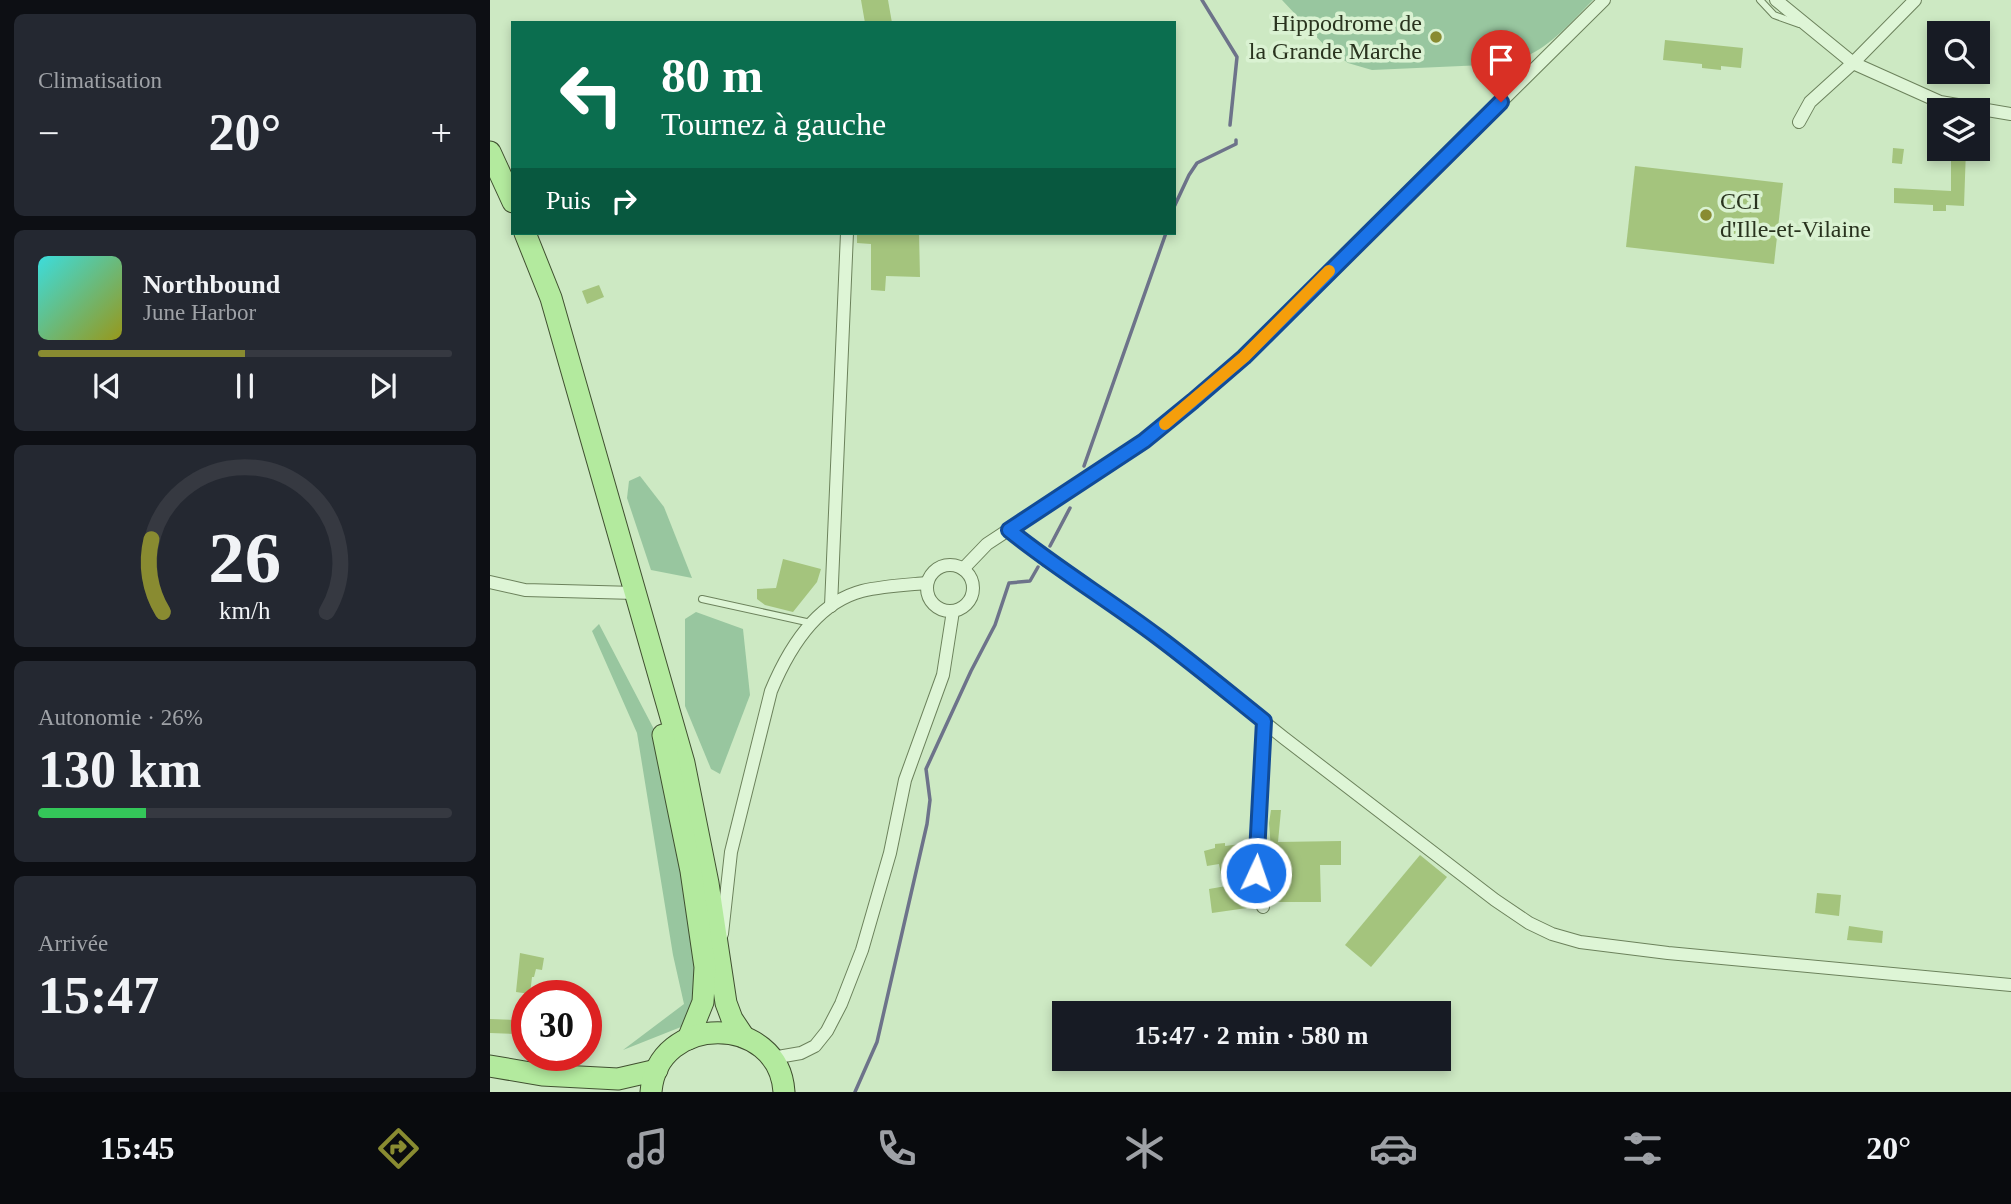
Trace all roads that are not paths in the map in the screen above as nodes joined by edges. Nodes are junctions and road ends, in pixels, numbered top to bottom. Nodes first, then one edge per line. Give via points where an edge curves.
1 (1604, 0) edge
2 (1760, 0) edge
3 (1776, 0) edge
4 (1915, 0) edge
5 (1812, 29) junction
6 (1853, 63) junction
7 (2011, 114) edge
8 (1799, 122) dead end
9 (490, 152) edge
10 (511, 198) edge
11 (527, 235) edge
12 (847, 235) edge
13 (1009, 530) junction
14 (963, 569) junction
15 (490, 582) edge
16 (927, 583) junction
17 (635, 593) junction
18 (702, 599) dead end
19 (831, 606) junction
20 (953, 611) junction
21 (813, 623) junction
22 (650, 646) junction
23 (1264, 721) junction
24 (1263, 907) dead end
25 (719, 958) junction
26 (2011, 985) edge
27 (744, 1037) junction
28 (688, 1038) junction
29 (772, 1058) junction
30 (490, 1066) edge
31 (657, 1070) junction
32 (542, 1075) junction
33 (787, 1091) edge
34 (596, 1092) edge
35 (651, 1092) edge

1 - 13 street via 1244,357 1144,441
2 - 5 lane via 1774,15
3 - 5 street
4 - 6 street
5 - 6 street
6 - 7 street via 1940,102
6 - 8 street via 1810,102
9 - 10 main road
11 - 17 main road via 551,298
12 - 19 street
13 - 14 street via 987,544
13 - 23 street
14 - 16 street via 943,565
14 - 20 street via 971,580 971,596
15 - 17 street via 525,590
16 - 19 street via 860,592
16 - 20 street via 928,597 936,607
17 - 22 main road
18 - 21 lane
19 - 21 street
20 - 29 street via 943,675 905,780 890,853 841,1004 815,1045 801,1053
21 - 25 street via 796,641 771,691 731,852
22 - 25 main road via 684,763
22 - 28 main road via 705,967 703,1002
23 - 24 street via 1256,873
23 - 26 street via 1495,900 1552,934 1668,953
25 - 27 main road via 726,1003
27 - 28 main road via 706,1032
27 - 29 main road
28 - 31 main road
29 - 33 main road
30 - 32 main road
31 - 32 main road via 618,1079
31 - 35 main road
32 - 34 main road

